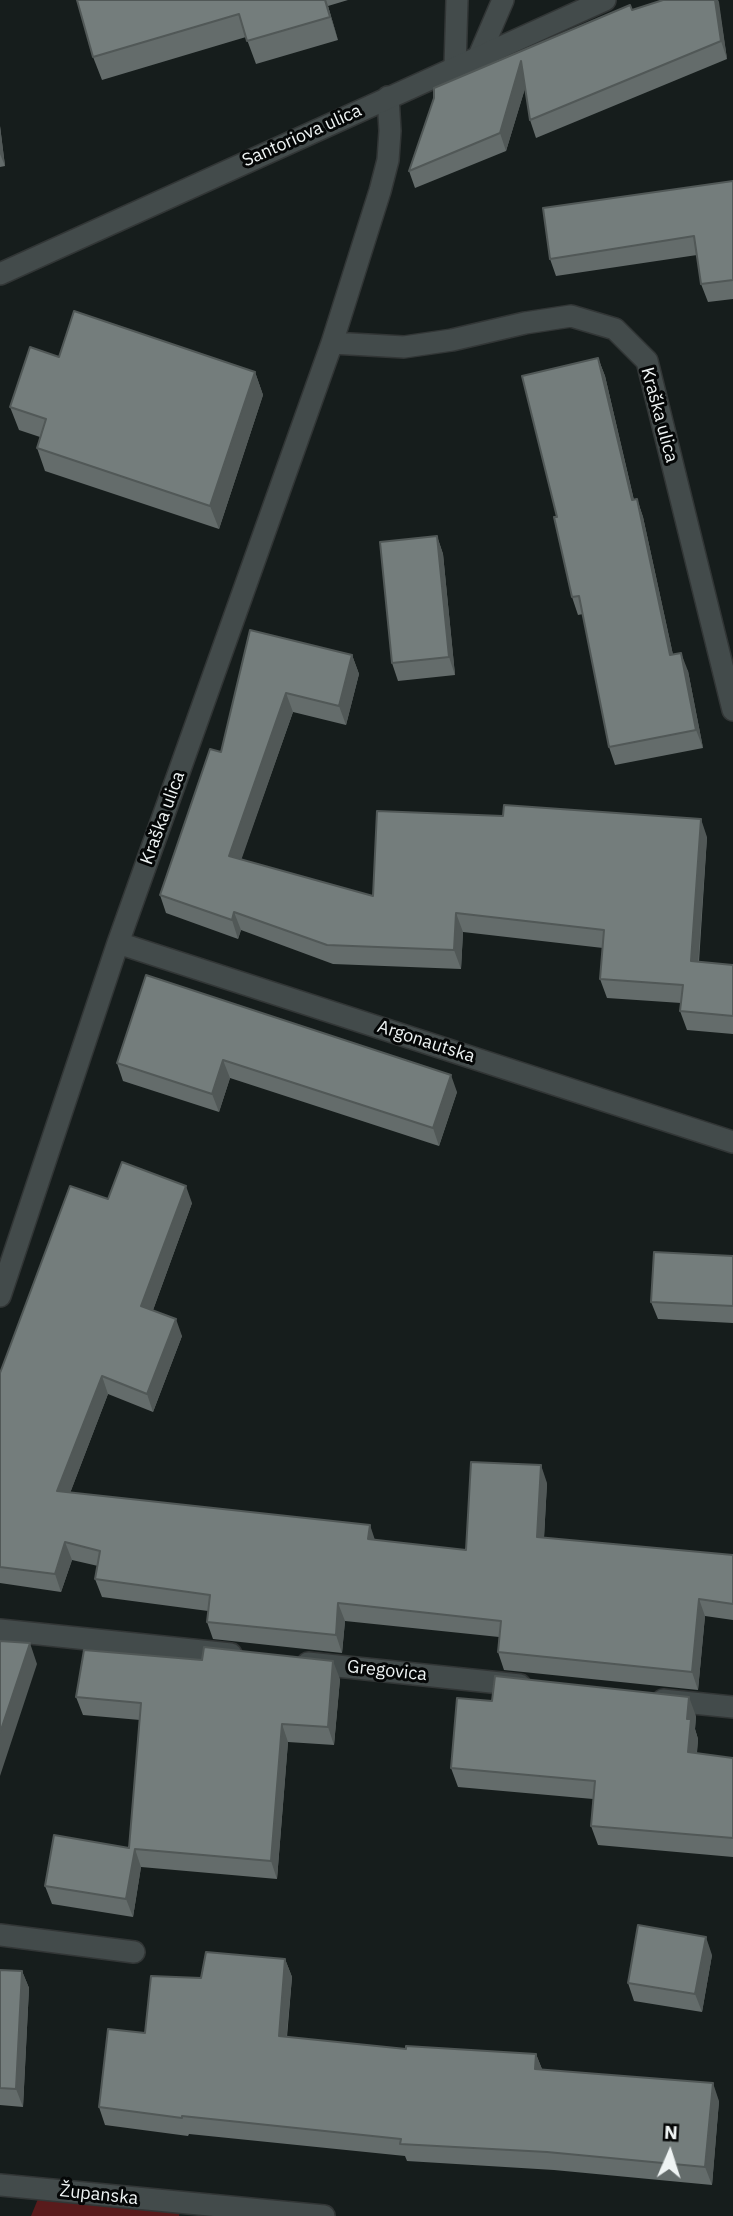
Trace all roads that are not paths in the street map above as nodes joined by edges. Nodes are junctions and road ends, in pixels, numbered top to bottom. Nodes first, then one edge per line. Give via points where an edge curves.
1 (457, 0) edge
2 (503, 0) edge
3 (605, 0) edge
4 (479, 56) junction
5 (455, 67) junction
6 (388, 97) junction
7 (0, 274) edge
8 (332, 343) junction
9 (733, 710) edge
10 (118, 943) junction
11 (733, 1142) edge
12 (0, 1296) edge
13 (0, 1630) edge
14 (249, 1656) edge
15 (290, 1661) edge
16 (539, 1687) edge
17 (636, 1697) edge
18 (733, 1707) edge
19 (0, 1935) edge
20 (134, 1952) dead end
21 (0, 2185) edge
22 (180, 2210) edge
23 (324, 2216) edge

1 - 5 street
2 - 4 street
3 - 4 street, Santoriova ulica
4 - 5 street, Santoriova ulica
5 - 6 street, Santoriova ulica
6 - 7 street, Santoriova ulica
6 - 8 street, Kraška ulica via 388,160
8 - 9 street, Kraška ulica via 404,347 571,316 615,329 647,361
8 - 10 street, Kraška ulica
10 - 11 street, Argonautska
10 - 12 street, Kraška ulica
13 - 14 street
15 - 16 street, Gregovica
17 - 18 street
19 - 20 street
21 - 22 street, Županska
22 - 23 street, Županska

